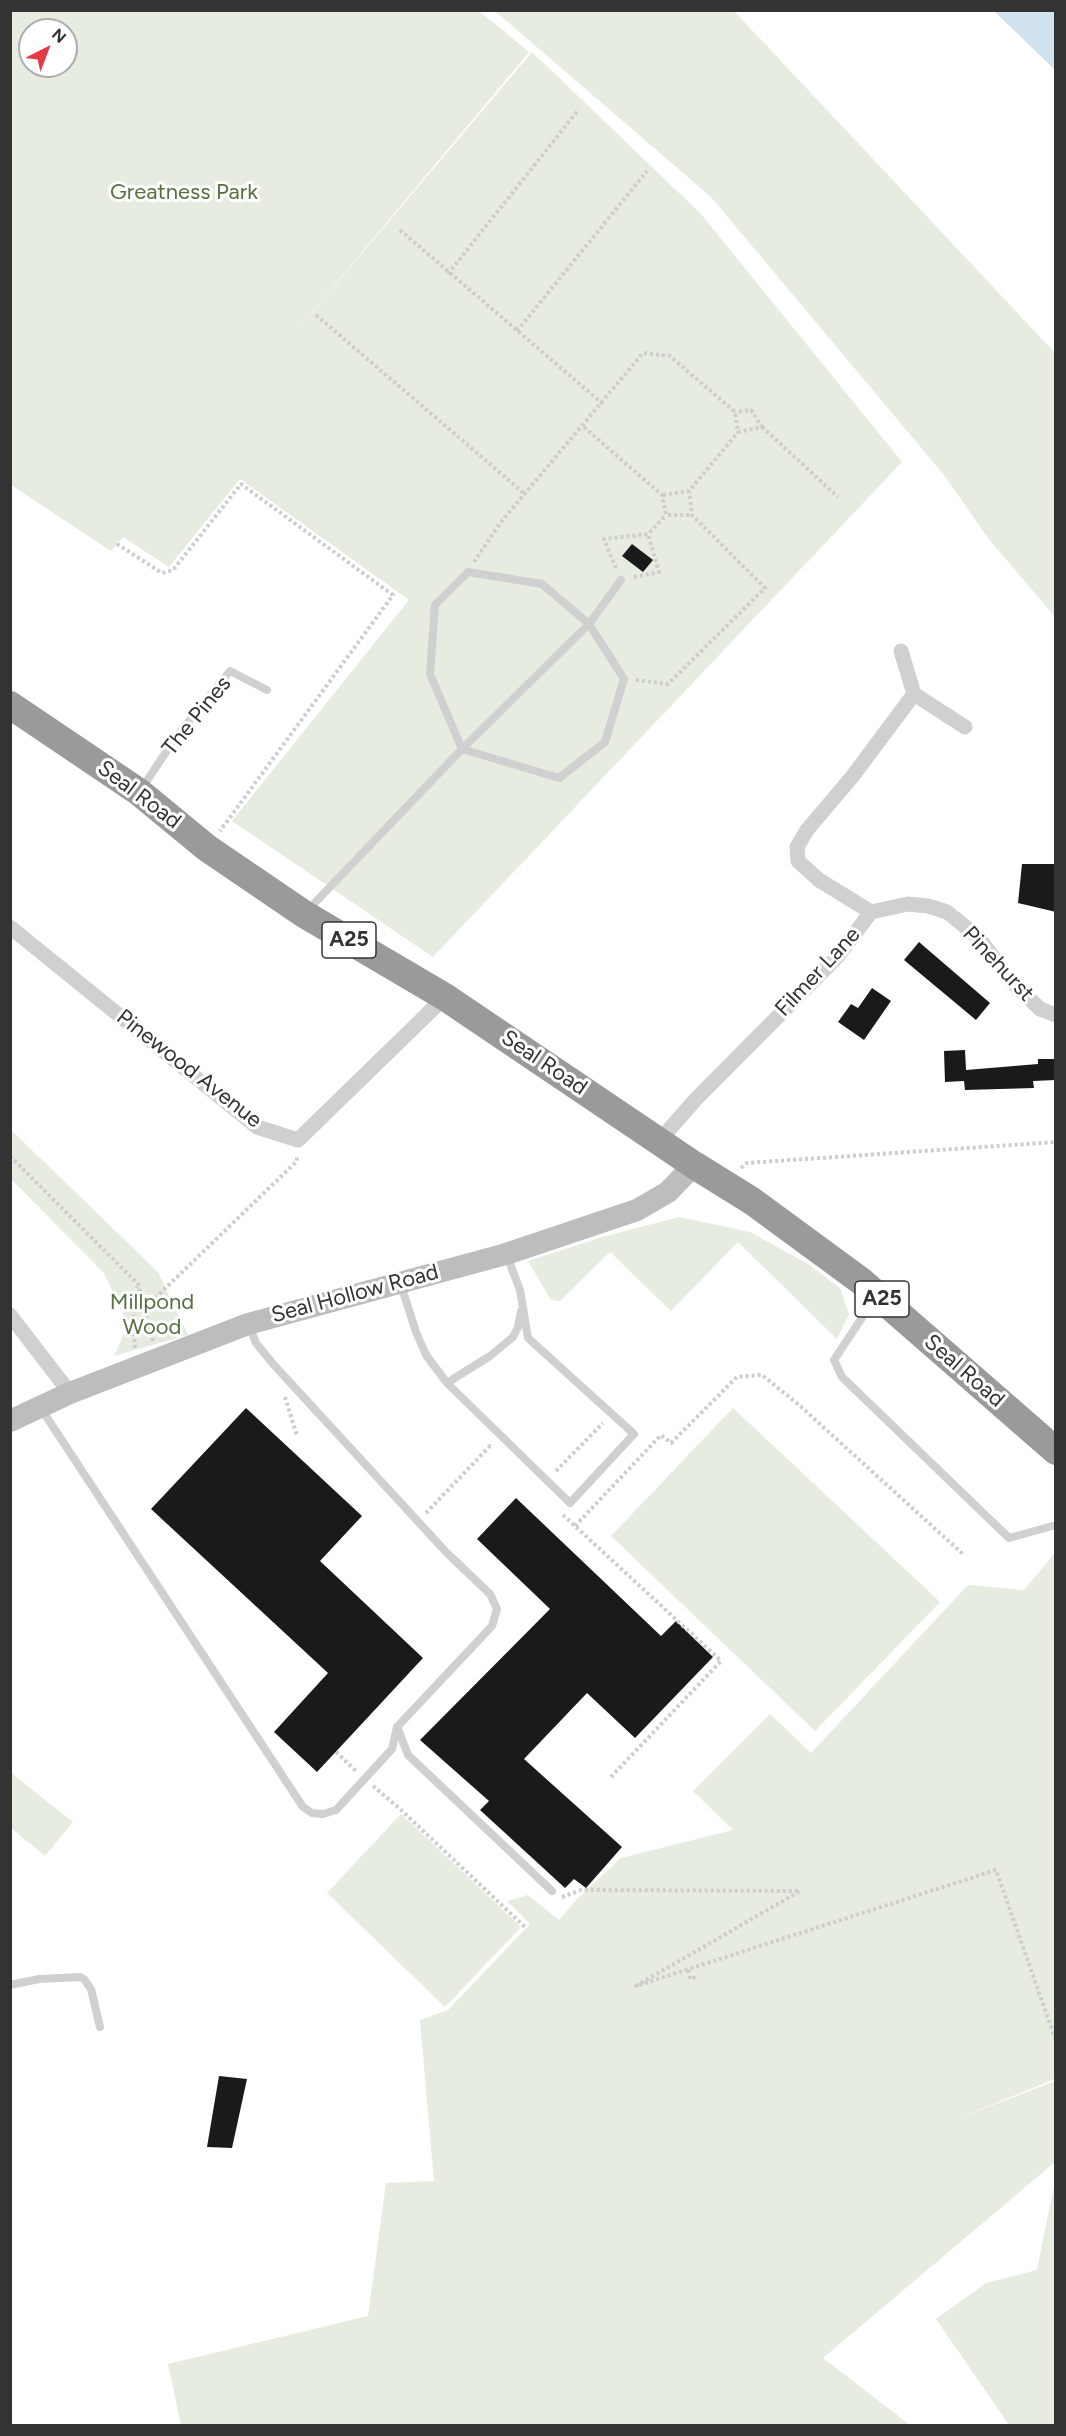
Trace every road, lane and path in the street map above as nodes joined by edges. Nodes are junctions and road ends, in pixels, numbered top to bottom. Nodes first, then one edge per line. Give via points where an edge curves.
1 (579, 110) dead end
2 (647, 171) dead end
3 (400, 230) dead end
4 (448, 274) junction
5 (316, 315) dead end
6 (517, 331) junction
7 (603, 404) junction
8 (735, 412) junction
9 (584, 427) junction
10 (762, 427) junction
11 (738, 432) junction
12 (689, 491) junction
13 (526, 495) junction
14 (662, 495) junction
15 (838, 497) dead end
16 (666, 515) junction
17 (692, 515) junction
18 (648, 534) junction
19 (117, 544) dead end
20 (468, 572) junction
21 (621, 580) junction
22 (589, 624) junction
23 (901, 651) dead end
24 (624, 679) junction
25 (267, 690) dead end
26 (914, 694) junction
27 (10, 705) edge
28 (965, 727) dead end
29 (462, 749) junction
30 (139, 792) junction
31 (207, 848) junction
32 (872, 912) junction
33 (304, 914) junction
34 (10, 927) edge
35 (445, 997) junction
36 (1056, 1015) edge
37 (298, 1140) junction
38 (659, 1141) junction
39 (1056, 1142) edge
40 (10, 1156) edge
41 (694, 1165) junction
42 (725, 1185) junction
43 (506, 1254) junction
44 (399, 1281) junction
45 (138, 1284) junction
46 (877, 1295) junction
47 (521, 1306) junction
48 (145, 1308) junction
49 (10, 1315) edge
50 (248, 1324) junction
51 (157, 1358) junction
52 (274, 1365) junction
53 (136, 1366) junction
54 (447, 1383) junction
55 (70, 1393) junction
56 (41, 1407) junction
57 (612, 1414) junction
58 (10, 1421) edge
59 (297, 1436) dead end
60 (1056, 1451) edge
61 (498, 1453) dead end
62 (548, 1481) junction
63 (561, 1513) dead end
64 (417, 1522) junction
65 (1056, 1525) edge
66 (575, 1526) junction
67 (964, 1555) dead end
68 (397, 1727) junction
69 (336, 1752) dead end
70 (611, 1776) dead end
71 (364, 1779) junction
72 (552, 1891) joint
73 (526, 1928) dead end
74 (688, 1970) junction
75 (696, 1977) dead end
76 (10, 1984) edge
77 (100, 2027) dead end
78 (1056, 2041) edge

1 - 4 path
2 - 6 path
3 - 4 path
4 - 6 path
5 - 13 path
6 - 7 path
7 - 8 path via 644,353 670,356
7 - 9 path
8 - 10 path via 751,410
8 - 11 path
9 - 13 path
9 - 14 path
10 - 11 path
10 - 15 path
11 - 12 path
12 - 14 path
12 - 17 path
13 - 20 path via 501,522
14 - 16 path
16 - 17 path
16 - 18 path
17 - 24 path via 765,588 668,684
18 - 21 path via 659,572
18 - 21 path via 604,539
19 - 31 path via 162,573 173,570 241,484 393,595
20 - 22 lane via 542,584
20 - 29 lane via 435,605 430,674
21 - 22 lane
22 - 24 lane
22 - 29 lane
23 - 26 street
24 - 29 lane via 605,742 559,778
25 - 30 lane, The Pines via 230,671
26 - 28 street
26 - 32 street, Filmer Lane via 797,847 798,861 819,880
27 - 30 highway, Seal Road / A25
29 - 33 lane
30 - 31 highway, Seal Road / A25
31 - 33 highway, Seal Road / A25
32 - 36 street, Pinehurst via 908,904 947,912 978,937 1011,981 1040,1008
32 - 38 street, Filmer Lane via 838,956
33 - 35 highway, Seal Road / A25
34 - 37 street, Pinewood Avenue via 257,1127
35 - 37 street
35 - 38 highway, Seal Road / A25
37 - 48 path via 297,1161
38 - 41 highway, Seal Road / A25
39 - 42 path via 747,1163
40 - 45 path
41 - 42 highway, Seal Road / A25
41 - 43 main road, Seal Hollow Road via 668,1192 637,1210
42 - 46 highway, Seal Road / A25
43 - 44 main road, Seal Hollow Road
43 - 47 lane via 520,1290
44 - 50 main road, Seal Hollow Road
44 - 54 lane via 423,1347
45 - 48 path
45 - 53 path via 133,1320
46 - 60 highway, Seal Road / A25
46 - 65 lane via 834,1360 842,1377 1009,1538
47 - 54 lane via 513,1337
47 - 57 lane via 528,1338
48 - 51 path
49 - 55 street
50 - 51 main road, Seal Hollow Road
50 - 52 lane via 256,1343
51 - 53 main road, Seal Hollow Road
52 - 59 path
52 - 64 lane
53 - 55 main road, Seal Hollow Road
54 - 62 lane
55 - 56 main road, Seal Hollow Road
56 - 58 main road, Seal Hollow Road
56 - 71 lane via 303,1807 323,1814 336,1810
57 - 62 path
57 - 62 lane via 634,1434 570,1503
61 - 64 path via 490,1446
63 - 66 path
64 - 68 lane via 490,1594 497,1609 492,1626
66 - 67 path via 661,1435 671,1443 737,1377 762,1375
66 - 70 path via 721,1661
68 - 71 lane via 392,1749
68 - 72 lane via 408,1755
69 - 71 path
71 - 73 path
72 - 74 path via 561,1898 580,1890 800,1891 636,1986
74 - 75 path via 690,1979
74 - 78 path via 996,1870
76 - 77 lane via 80,1977 91,1989

